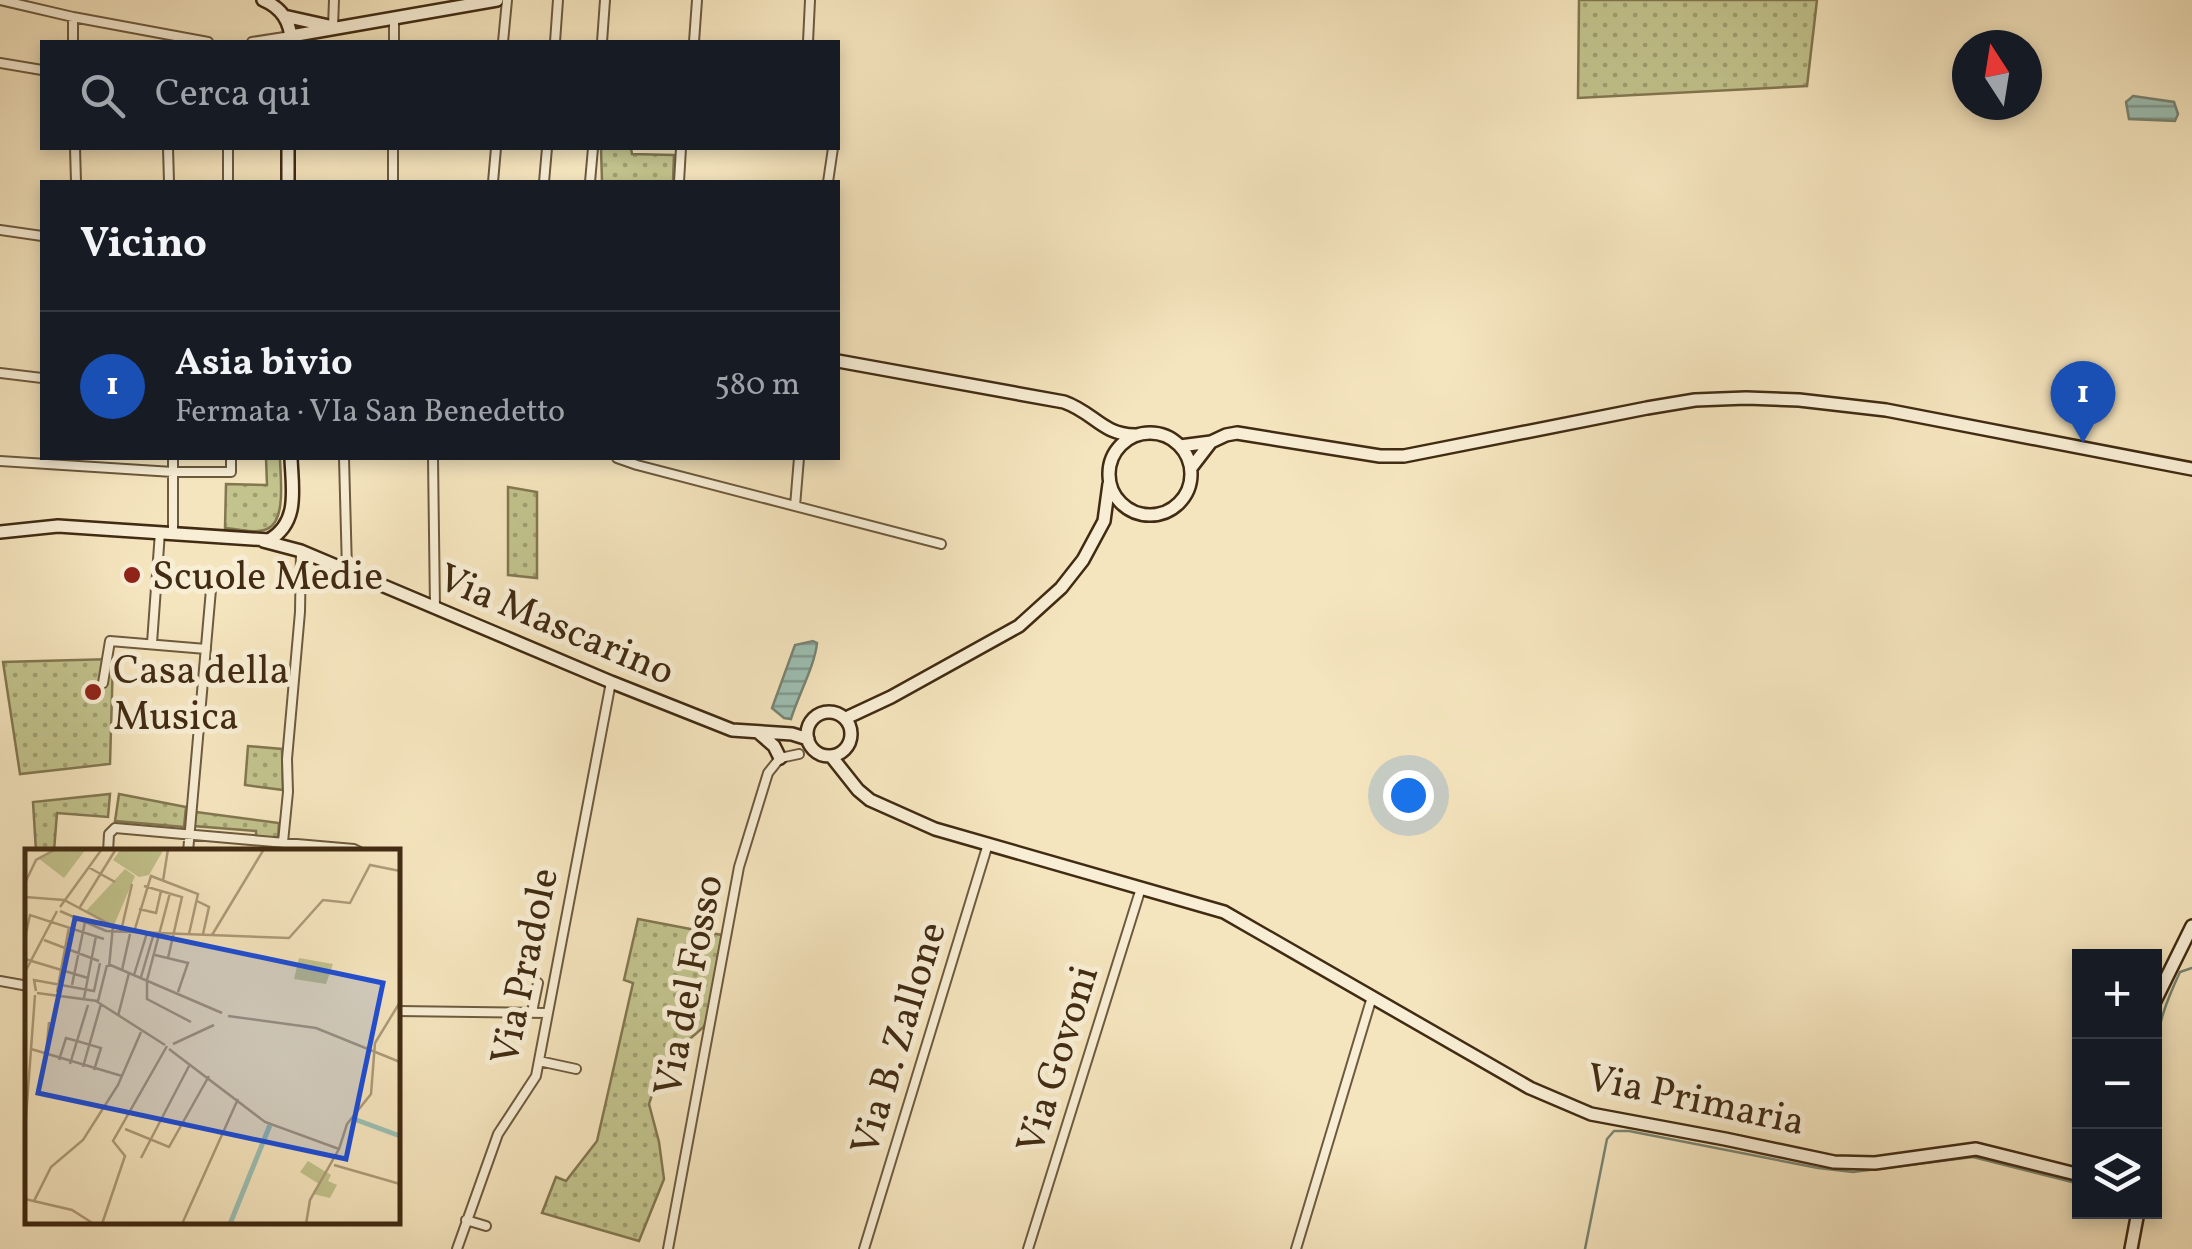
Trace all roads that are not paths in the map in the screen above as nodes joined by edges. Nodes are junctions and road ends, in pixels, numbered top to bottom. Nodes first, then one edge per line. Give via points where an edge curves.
1 (0, 0) edge
2 (263, 0) edge
3 (334, 0) edge
4 (497, 0) edge
5 (507, 0) edge
6 (558, 0) edge
7 (605, 0) edge
8 (697, 0) edge
9 (810, 0) edge
10 (422, 7) edge
11 (284, 16) junction
12 (73, 17) junction
13 (394, 19) junction
14 (333, 27) junction
15 (291, 39) edge
16 (73, 40) edge
17 (197, 40) edge
18 (394, 40) edge
19 (504, 40) edge
20 (555, 40) edge
21 (602, 40) edge
22 (694, 40) edge
23 (808, 40) edge
24 (0, 63) edge
25 (40, 70) edge
26 (75, 150) edge
27 (168, 150) edge
28 (228, 150) edge
29 (288, 150) edge
30 (394, 150) edge
31 (496, 150) edge
32 (547, 150) edge
33 (593, 150) edge
34 (681, 150) edge
35 (833, 150) edge
36 (76, 180) edge
37 (168, 180) edge
38 (228, 180) edge
39 (288, 180) edge
40 (393, 180) edge
41 (493, 180) edge
42 (544, 180) edge
43 (590, 180) edge
44 (679, 180) edge
45 (828, 180) edge
46 (0, 230) edge
47 (40, 236) edge
48 (840, 361) edge
49 (0, 373) edge
50 (40, 378) edge
51 (1104, 427) junction
52 (1135, 436) junction
53 (1211, 442) junction
54 (1180, 446) junction
55 (1113, 455) junction
56 (173, 460) edge
57 (231, 460) edge
58 (291, 460) edge
59 (344, 460) edge
60 (433, 460) edge
61 (621, 460) edge
62 (799, 460) edge
63 (0, 461) edge
64 (78, 462) edge
65 (1190, 468) junction
66 (2192, 469) edge
67 (173, 472) junction
68 (1109, 484) junction
69 (795, 506) junction
70 (1130, 511) junction
71 (286, 525) junction
72 (1099, 531) junction
73 (0, 532) edge
74 (167, 532) junction
75 (263, 541) junction
76 (941, 544) dead end
77 (302, 551) junction
78 (347, 570) junction
79 (212, 578) dead end
80 (434, 608) junction
81 (152, 643) junction
82 (206, 649) junction
83 (102, 682) dead end
84 (611, 682) junction
85 (848, 723) junction
86 (759, 733) junction
87 (810, 740) junction
88 (799, 754) joint
89 (836, 754) junction
90 (780, 758) junction
91 (189, 834) junction
92 (988, 844) junction
93 (283, 847) edge
94 (108, 849) edge
95 (188, 849) edge
96 (354, 849) edge
97 (1142, 888) junction
98 (2192, 926) edge
99 (0, 981) edge
100 (538, 983) dead end
101 (25, 985) edge
102 (2162, 987) edge
103 (1372, 997) junction
104 (400, 1011) edge
105 (532, 1012) junction
106 (548, 1012) junction
107 (539, 1061) junction
108 (576, 1069) dead end
109 (2072, 1173) edge
110 (2137, 1219) edge
111 (466, 1220) junction
112 (486, 1226) dead end
113 (457, 1249) edge
114 (668, 1249) edge
115 (864, 1249) edge
116 (1028, 1249) edge
117 (1296, 1249) edge
118 (2131, 1249) edge

1 - 12 street
2 - 11 street
3 - 14 street
4 - 10 street
5 - 19 street
6 - 20 street
7 - 21 street
8 - 22 street
9 - 23 street
10 - 13 street
11 - 14 street
11 - 15 street
12 - 16 street
12 - 17 street
13 - 14 street
13 - 18 street
14 - 15 street
24 - 25 street
26 - 36 street
27 - 37 street
28 - 38 street
29 - 39 street
30 - 40 street
31 - 41 street
32 - 42 street
33 - 43 street
34 - 44 street
35 - 45 street
46 - 47 street
48 - 51 street via 1064,402
49 - 50 street
51 - 52 street
51 - 55 street
52 - 54 street via 1155,433
52 - 55 street
53 - 54 street
53 - 65 street
53 - 66 street via 1237,433 1404,456 1647,408 1746,398 1886,410
54 - 65 street
55 - 68 street
56 - 67 street
57 - 67 street via 231,472
58 - 71 street
59 - 78 street
60 - 80 street
61 - 69 street
62 - 69 street
63 - 64 street
64 - 67 street
65 - 70 street via 1187,492 1172,509 1145,516
67 - 74 street
68 - 70 street
68 - 72 street
69 - 76 street
70 - 72 street
71 - 75 street
71 - 77 street
72 - 85 street via 1060,588 1018,626
73 - 74 street, Via Mascarino via 58,526
74 - 75 street, Via Mascarino
74 - 81 street
75 - 77 street, Via Mascarino
77 - 78 street, Via Mascarino
77 - 93 street
78 - 80 street, Via Mascarino
79 - 82 street
80 - 84 street, Via Mascarino
81 - 82 street
81 - 83 street via 110,641
82 - 91 street
84 - 86 street, Via Mascarino via 732,730
84 - 106 street, Via Pradole
85 - 87 street via 827,711 815,716
85 - 89 street via 851,741
86 - 87 street, Via Mascarino
86 - 90 street
87 - 88 street
87 - 89 street
88 - 90 street
89 - 92 street via 846,776 870,800
90 - 114 street, Via del Fosso via 768,773 739,867
91 - 93 street
91 - 94 street via 114,828
91 - 95 street
92 - 97 street
92 - 115 street, Via B. Zallone
93 - 96 street
97 - 103 street, Via Primaria via 1224,912
97 - 116 street, Via Govoni
98 - 102 street
99 - 101 street
100 - 105 street
103 - 109 street, Via Primaria via 1530,1088 1590,1114 1834,1162 1976,1148
103 - 117 street
104 - 105 street
105 - 106 street
106 - 107 street, Via Pradole
107 - 108 street
107 - 111 street, Via Pradole via 498,1134
110 - 118 street
111 - 112 street
111 - 113 street, Via Pradole

